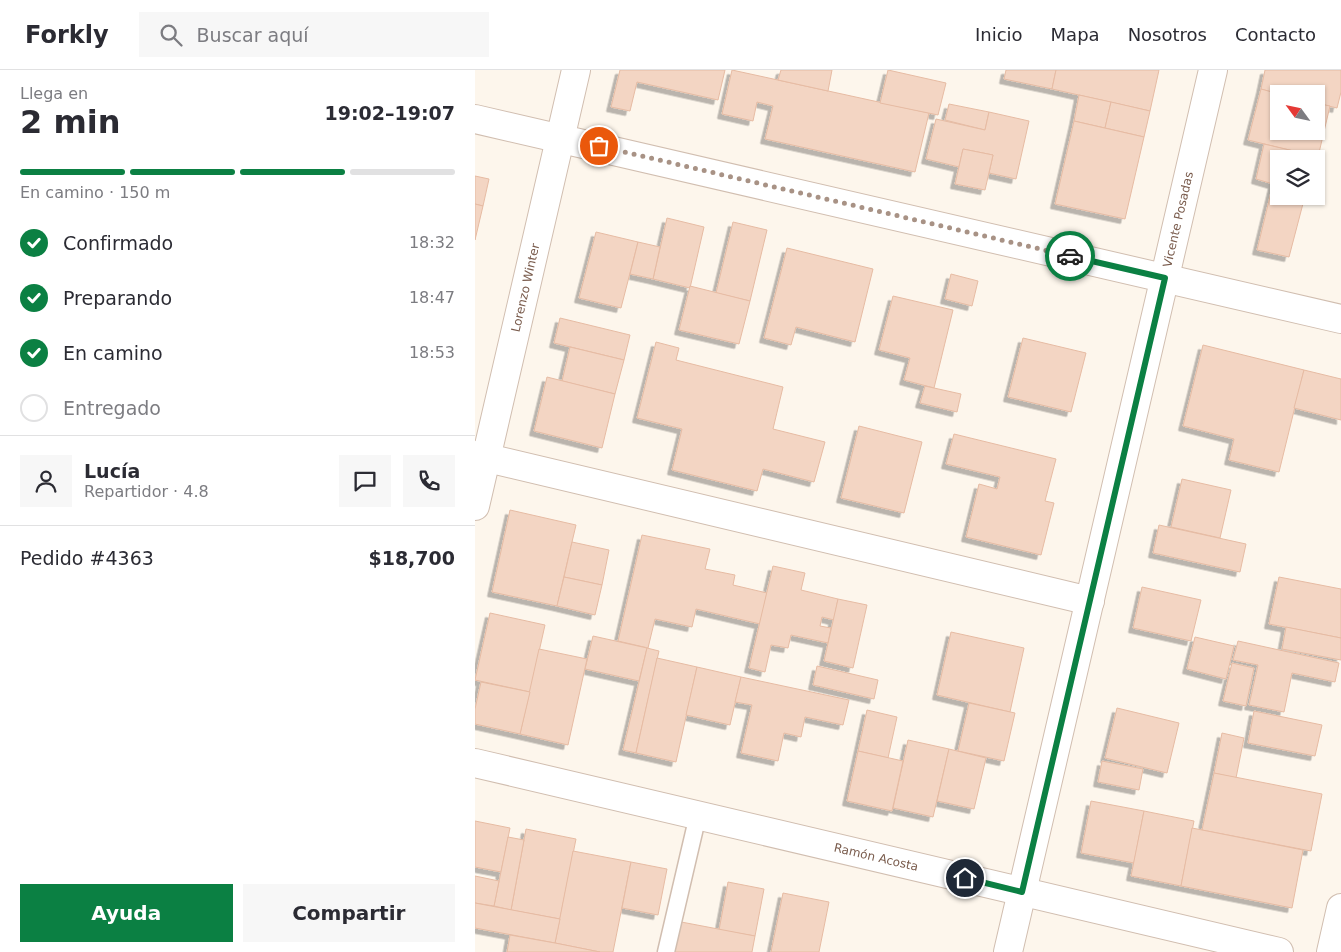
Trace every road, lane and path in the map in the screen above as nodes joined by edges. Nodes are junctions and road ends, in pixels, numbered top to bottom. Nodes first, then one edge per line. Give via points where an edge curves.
1 (576, 70) edge
2 (1213, 70) edge
3 (475, 119) edge
4 (561, 137) junction
5 (1165, 278) junction
6 (1341, 319) edge
7 (481, 456) edge
8 (475, 506) edge
9 (1090, 602) junction
10 (475, 763) edge
11 (698, 815) junction
12 (1022, 892) junction
13 (1341, 908) edge
14 (666, 952) edge
15 (1008, 952) edge
16 (1279, 952) edge
17 (1331, 952) edge

1 - 4 street, Lorenzo Winter
2 - 5 street, Vicente Posadas
3 - 4 street
4 - 5 street
4 - 7 street, Lorenzo Winter
5 - 6 street
5 - 9 street, Vicente Posadas
7 - 8 street, Lorenzo Winter
7 - 9 street
9 - 12 street, Vicente Posadas
10 - 11 street, Ramón Acosta
11 - 12 street, Ramón Acosta
11 - 14 lane
12 - 15 street, Vicente Posadas
12 - 16 street, Ramón Acosta
13 - 17 street

